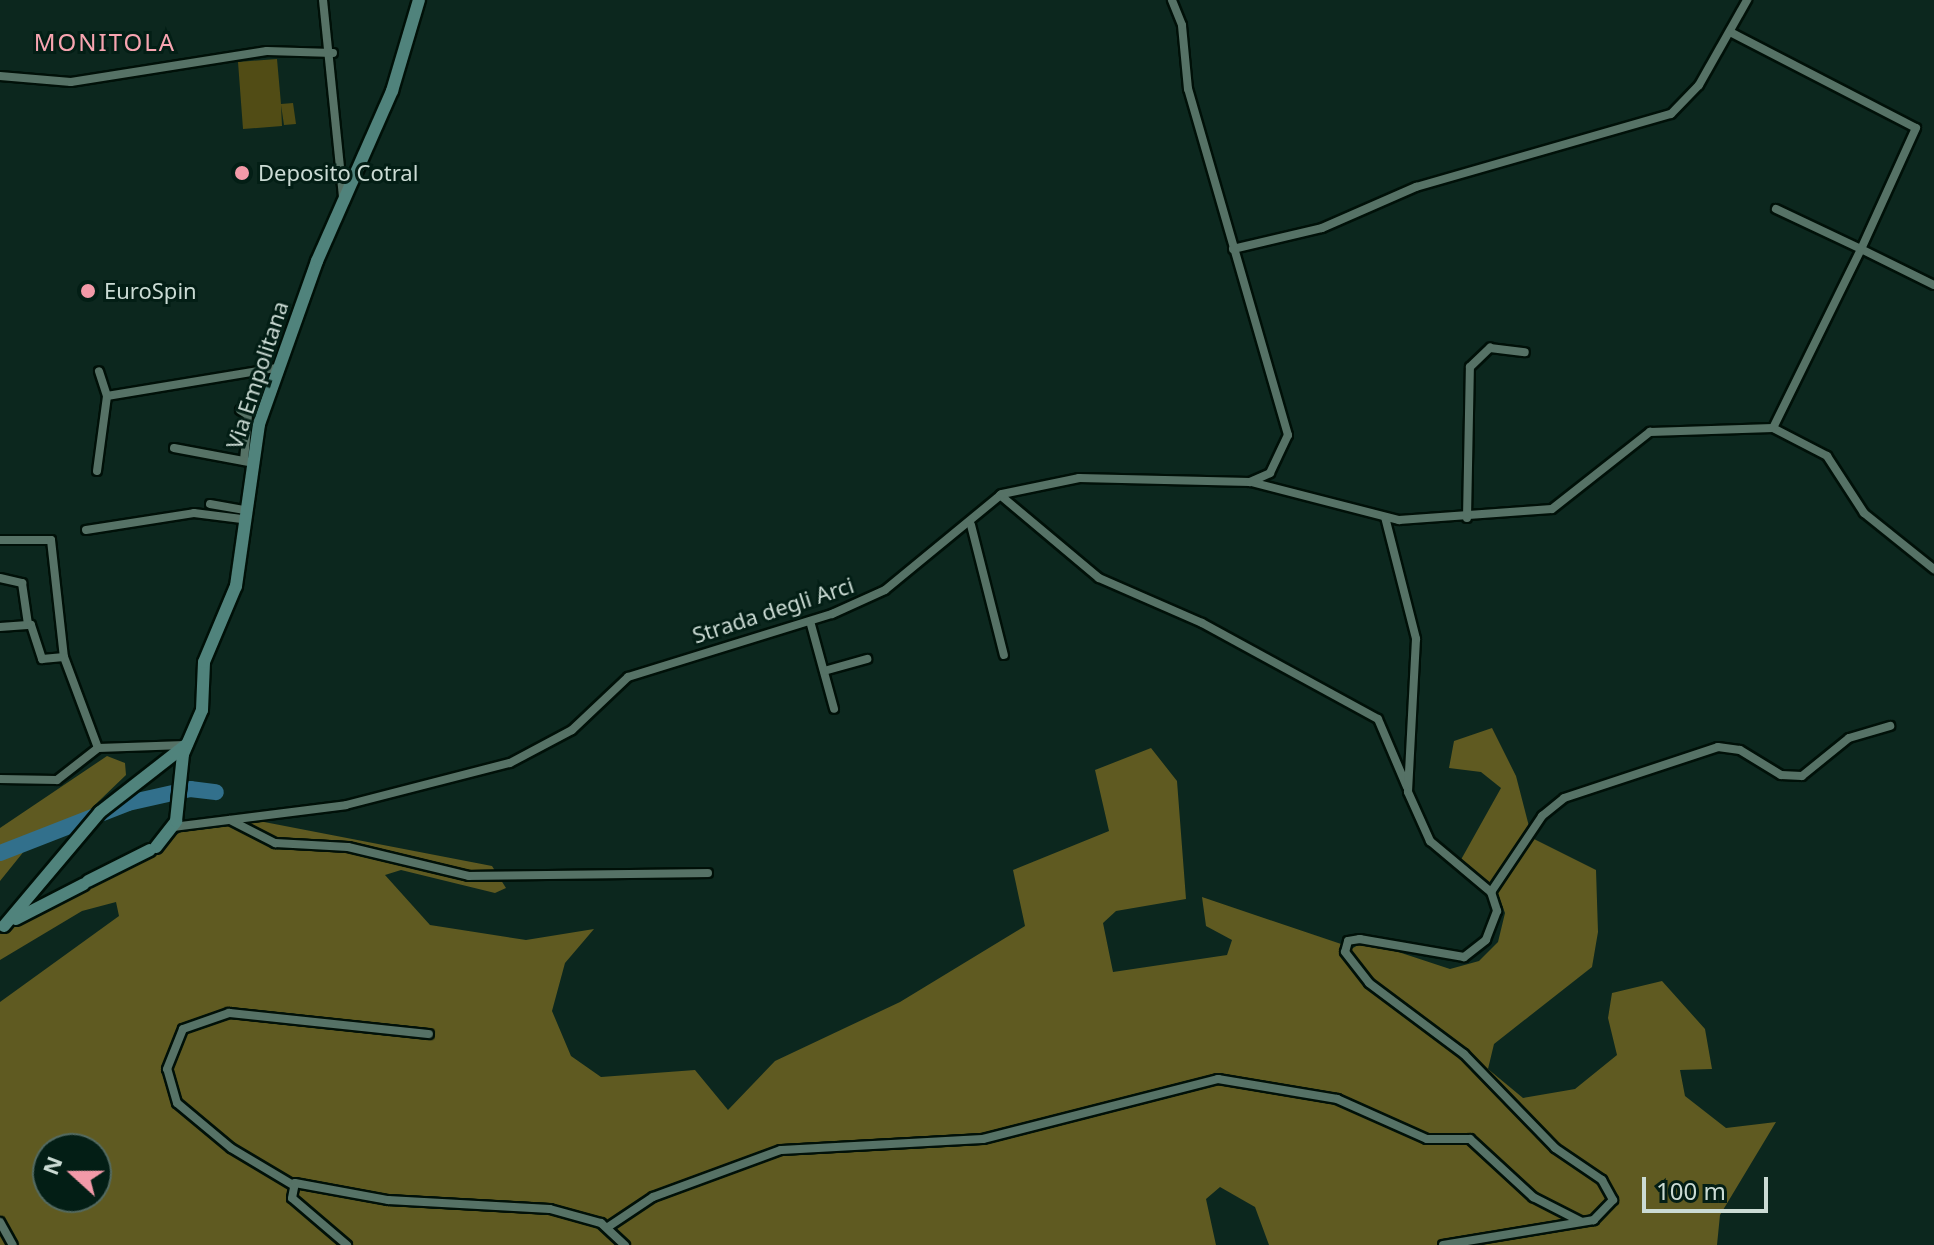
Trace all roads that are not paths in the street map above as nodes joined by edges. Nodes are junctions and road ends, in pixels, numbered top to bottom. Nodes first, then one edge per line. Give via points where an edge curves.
1 (323, 0) edge
2 (419, 0) edge
3 (1172, 0) edge
4 (1747, 0) edge
5 (1730, 32) junction
6 (333, 53) junction
7 (0, 76) edge
8 (344, 203) junction
9 (1776, 209) dead end
10 (1233, 249) junction
11 (1861, 249) junction
12 (1934, 285) edge
13 (1525, 352) dead end
14 (277, 368) junction
15 (99, 371) dead end
16 (107, 396) junction
17 (240, 410) dead end
18 (1773, 428) junction
19 (174, 448) dead end
20 (246, 462) junction
21 (97, 471) dead end
22 (1250, 482) junction
23 (1000, 495) junction
24 (210, 504) dead end
25 (242, 515) junction
26 (1385, 517) junction
27 (1467, 518) junction
28 (971, 525) junction
29 (86, 530) dead end
30 (0, 540) edge
31 (1934, 569) edge
32 (0, 578) edge
33 (810, 621) junction
34 (28, 624) junction
35 (0, 627) edge
36 (1004, 655) dead end
37 (64, 657) junction
38 (867, 659) dead end
39 (824, 671) junction
40 (834, 709) dead end
41 (1890, 726) dead end
42 (186, 745) junction
43 (98, 748) junction
44 (157, 765) junction
45 (180, 773) junction
46 (0, 779) edge
47 (1408, 792) junction
48 (230, 820) junction
49 (175, 822) junction
50 (708, 873) dead end
51 (51, 877) junction
52 (1491, 892) junction
53 (62, 895) junction
54 (2, 927) edge
55 (429, 1034) dead end
56 (293, 1185) junction
57 (0, 1222) edge
58 (1584, 1222) junction
59 (608, 1227) junction
60 (13, 1245) edge
61 (347, 1245) edge
62 (625, 1245) edge
63 (1443, 1245) edge

1 - 6 street
2 - 8 main road, Via Empolitana via 395,84
3 - 10 street
4 - 5 street
5 - 10 street via 1695,91 1665,117 1416,187 1317,230
5 - 11 street via 1915,126
6 - 7 street via 267,51 71,82
6 - 8 street
8 - 14 main road, Via Empolitana
9 - 11 street
10 - 22 street via 1288,438 1275,468
11 - 12 street
11 - 18 street
13 - 27 street via 1493,348 1470,367
14 - 16 street
14 - 20 main road, Via Empolitana
15 - 16 street
16 - 21 street
17 - 20 street via 248,415
18 - 27 street via 1658,429 1557,508
18 - 31 street via 1827,456 1864,513
19 - 20 street
20 - 25 main road, Via Empolitana
22 - 23 street via 1088,477
22 - 26 street
23 - 28 street, Strada degli Arci
23 - 47 street via 1099,578 1202,623 1378,719
24 - 25 street
25 - 29 street via 188,514
25 - 42 main road, Via Empolitana via 234,592 205,660 201,716
26 - 27 street
26 - 47 street via 1416,639
28 - 33 street, Strada degli Arci via 899,582
28 - 36 street
30 - 37 street via 51,540
32 - 34 street via 22,583
33 - 39 street
33 - 48 street, Strada degli Arci via 628,677 572,730 505,765 346,805
34 - 35 street
34 - 37 street via 42,659
37 - 43 street
38 - 39 street
39 - 40 street
41 - 52 street via 1846,739 1804,776 1778,774 1740,750 1718,747 1569,796 1542,816
42 - 43 street
42 - 44 main road
42 - 45 main road, Via Empolitana
43 - 46 street via 57,780
44 - 45 main road
44 - 51 main road via 95,817
45 - 49 main road, Via Empolitana
47 - 52 street via 1434,846
48 - 49 street, Strada degli Arci
48 - 50 street via 275,843 348,847 469,876
49 - 53 main road via 153,848
51 - 53 main road via 52,890
51 - 54 main road
52 - 58 street via 1493,927 1468,955 1431,956 1356,939 1345,952 1374,987 1464,1054 1555,1148 1605,1183 1612,1207
53 - 54 main road
55 - 56 street via 229,1013 183,1029 167,1069 177,1103 231,1148
56 - 59 street via 314,1182 388,1200 537,1207
56 - 61 street via 292,1198
57 - 60 street
58 - 59 street via 1533,1197 1470,1139 1427,1139 1337,1099 1213,1079 991,1138 781,1150 653,1197
58 - 63 street
59 - 62 street

